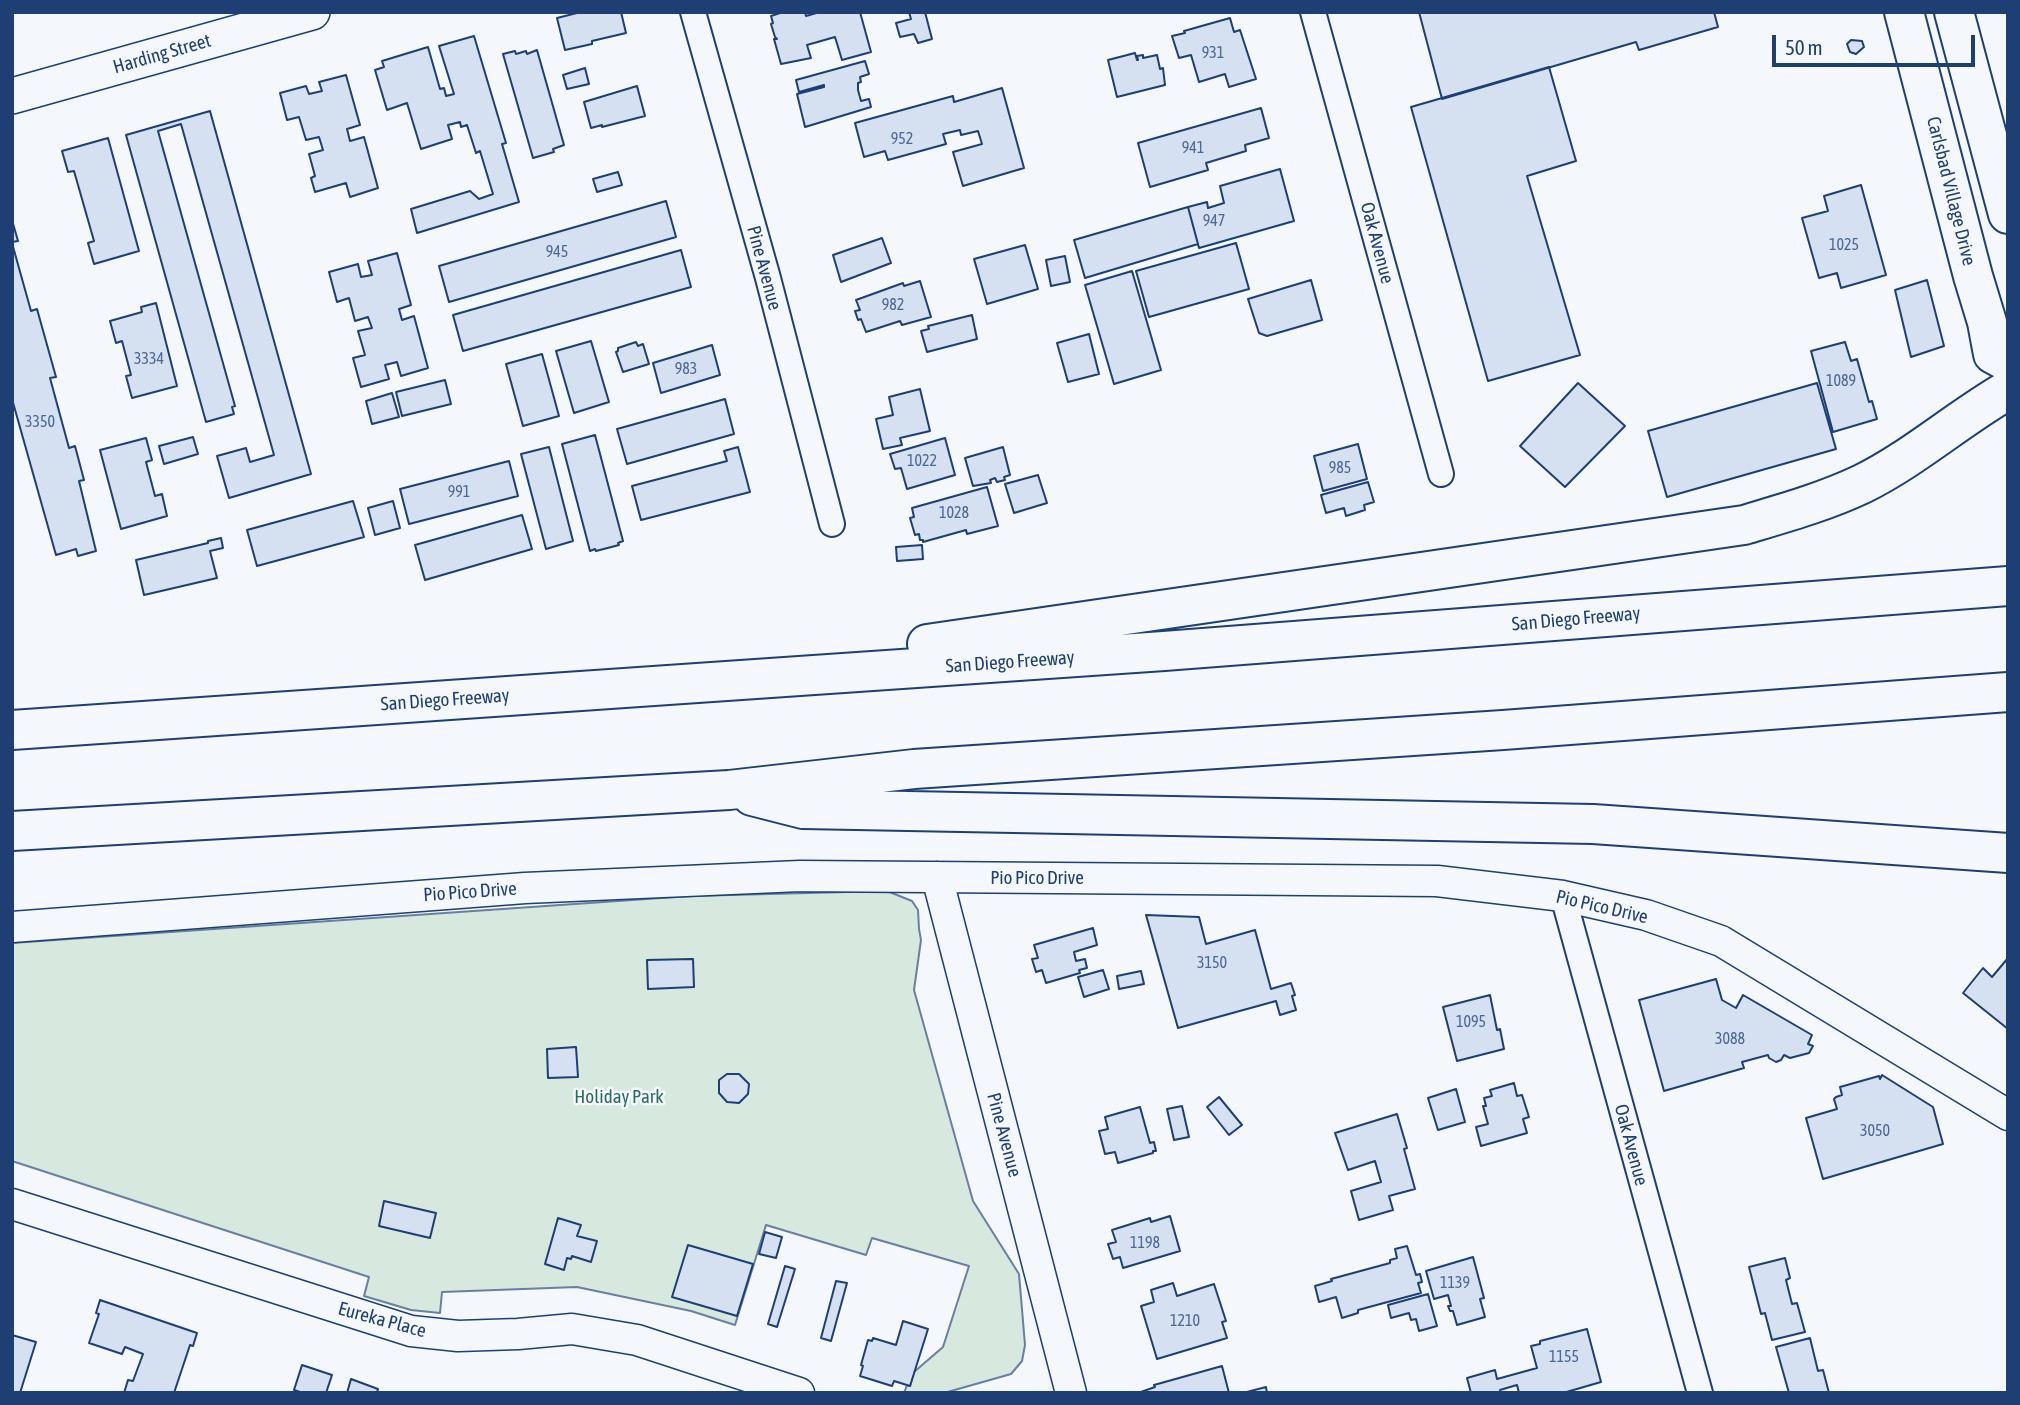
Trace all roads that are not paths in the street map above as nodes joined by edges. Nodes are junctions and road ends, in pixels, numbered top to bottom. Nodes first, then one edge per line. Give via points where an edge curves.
1 (312, 12) edge
2 (693, 12) edge
3 (1312, 12) edge
4 (1904, 12) edge
5 (1926, 12) edge
6 (1958, 27) edge
7 (1923, 81) junction
8 (12, 96) edge
9 (1983, 119) junction
10 (2008, 214) edge
11 (2008, 362) edge
12 (2008, 390) edge
13 (1441, 474) dead end
14 (832, 524) dead end
15 (1993, 587) edge
16 (637, 687) junction
17 (2005, 692) edge
18 (12, 730) edge
19 (729, 790) junction
20 (12, 831) edge
21 (2008, 853) edge
22 (937, 877) junction
23 (1563, 896) junction
24 (12, 927) edge
25 (2008, 1115) edge
26 (12, 1204) edge
27 (799, 1393) edge
28 (1071, 1393) edge
29 (1700, 1393) edge

1 - 8 main road, Harding Street
2 - 14 street, Pine Avenue
3 - 13 street, Oak Avenue
4 - 7 main road, Carlsbad Village Drive
5 - 6 main road via 1940,36 1948,40
6 - 9 main road
7 - 9 main road via 1932,80 1964,110
7 - 11 main road, Carlsbad Village Drive via 1993,354
9 - 10 main road
12 - 16 main road via 1864,483 1745,525
15 - 16 main road, San Diego Freeway via 1164,652
16 - 18 main road, San Diego Freeway
17 - 19 main road via 914,769
19 - 20 main road
19 - 21 main road via 803,809 1593,824
22 - 23 street, Pio Pico Drive via 1437,881
22 - 24 street, Pio Pico Drive via 800,876 525,888
22 - 28 street, Pine Avenue
23 - 25 street, Pio Pico Drive via 1646,915 1721,941
23 - 29 street, Oak Avenue
26 - 27 street, Eureka Place via 411,1331 458,1336 572,1329 637,1340

